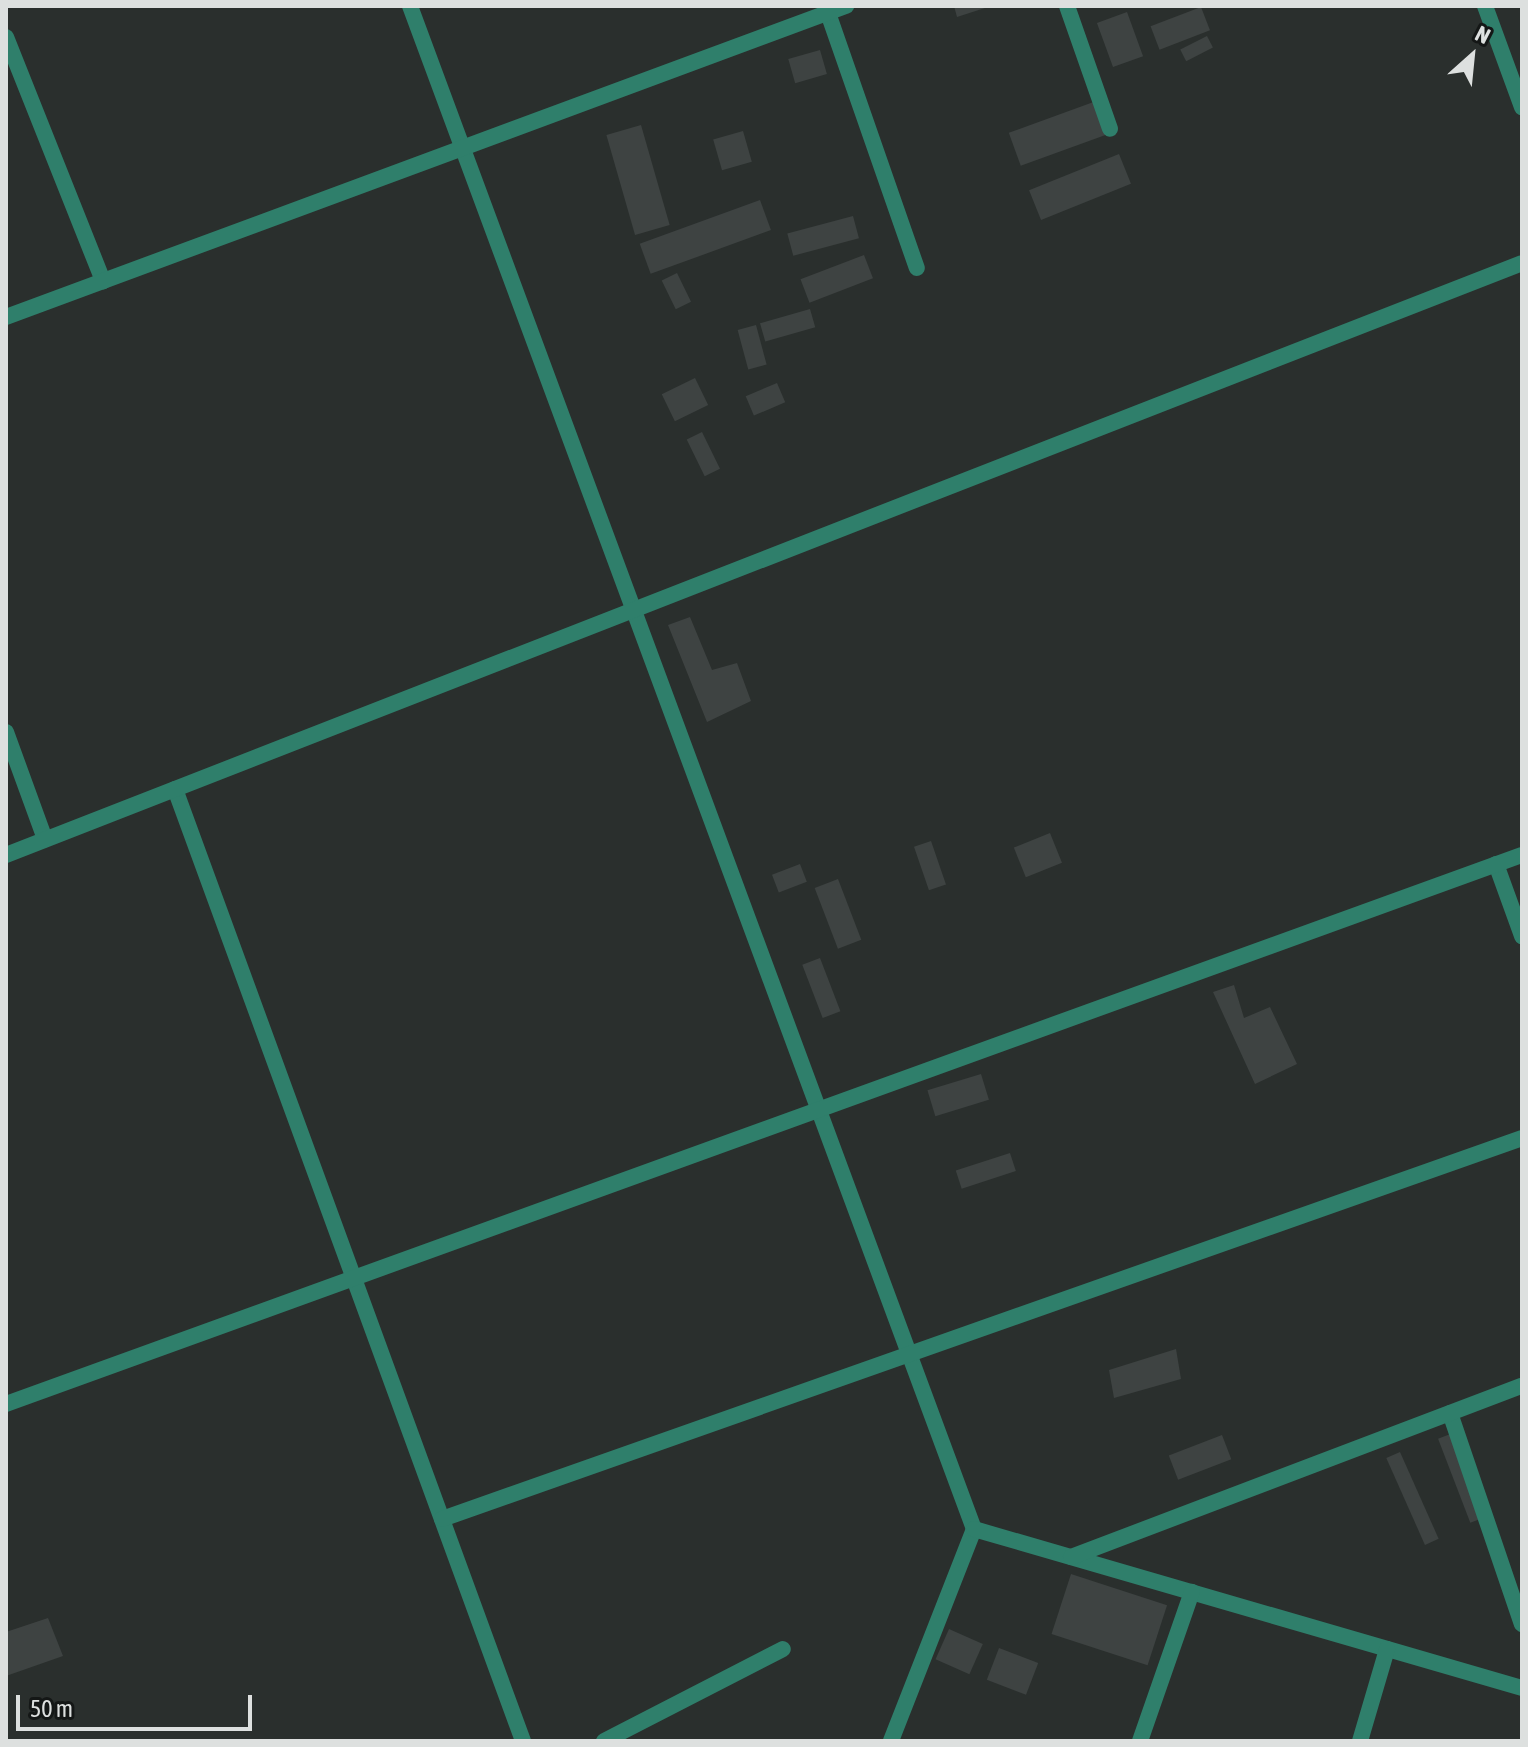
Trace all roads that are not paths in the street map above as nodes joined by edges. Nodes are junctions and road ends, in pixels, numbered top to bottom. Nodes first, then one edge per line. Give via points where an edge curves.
1 (410, 6) edge
2 (846, 6) edge
3 (1067, 6) edge
4 (1485, 6) edge
5 (828, 13) junction
6 (6, 37) edge
7 (1522, 107) edge
8 (1110, 129) dead end
9 (463, 148) junction
10 (1522, 263) edge
11 (917, 268) dead end
12 (103, 281) junction
13 (6, 317) edge
14 (635, 611) junction
15 (6, 732) edge
16 (175, 789) junction
17 (45, 839) junction
18 (6, 855) edge
19 (1522, 855) edge
20 (1496, 864) junction
21 (1522, 936) edge
22 (819, 1110) junction
23 (1522, 1138) edge
24 (354, 1278) junction
25 (909, 1354) junction
26 (1522, 1386) edge
27 (6, 1404) edge
28 (1450, 1413) junction
29 (442, 1519) junction
30 (974, 1529) junction
31 (1071, 1557) junction
32 (1192, 1592) junction
33 (1522, 1624) edge
34 (783, 1649) dead end
35 (1387, 1649) junction
36 (1522, 1688) edge
37 (523, 1741) edge
38 (604, 1741) edge
39 (891, 1741) edge
40 (1140, 1741) edge
41 (1360, 1741) edge

1 - 9 street
2 - 5 street
3 - 8 street
4 - 7 street
5 - 9 street
5 - 11 street
6 - 12 street
9 - 12 street
9 - 14 street
10 - 14 street
12 - 13 street
14 - 16 street
14 - 22 street
15 - 17 street
16 - 17 street
16 - 24 street
17 - 18 street
19 - 20 street
20 - 21 street
20 - 22 street
22 - 24 street
22 - 25 street
23 - 25 street
24 - 27 street
24 - 29 street
25 - 29 street
25 - 30 street
26 - 28 street
28 - 31 street
28 - 33 street
29 - 37 street
30 - 31 street
30 - 39 street
31 - 32 street
32 - 35 street
32 - 40 street
34 - 38 street
35 - 36 street
35 - 41 street

